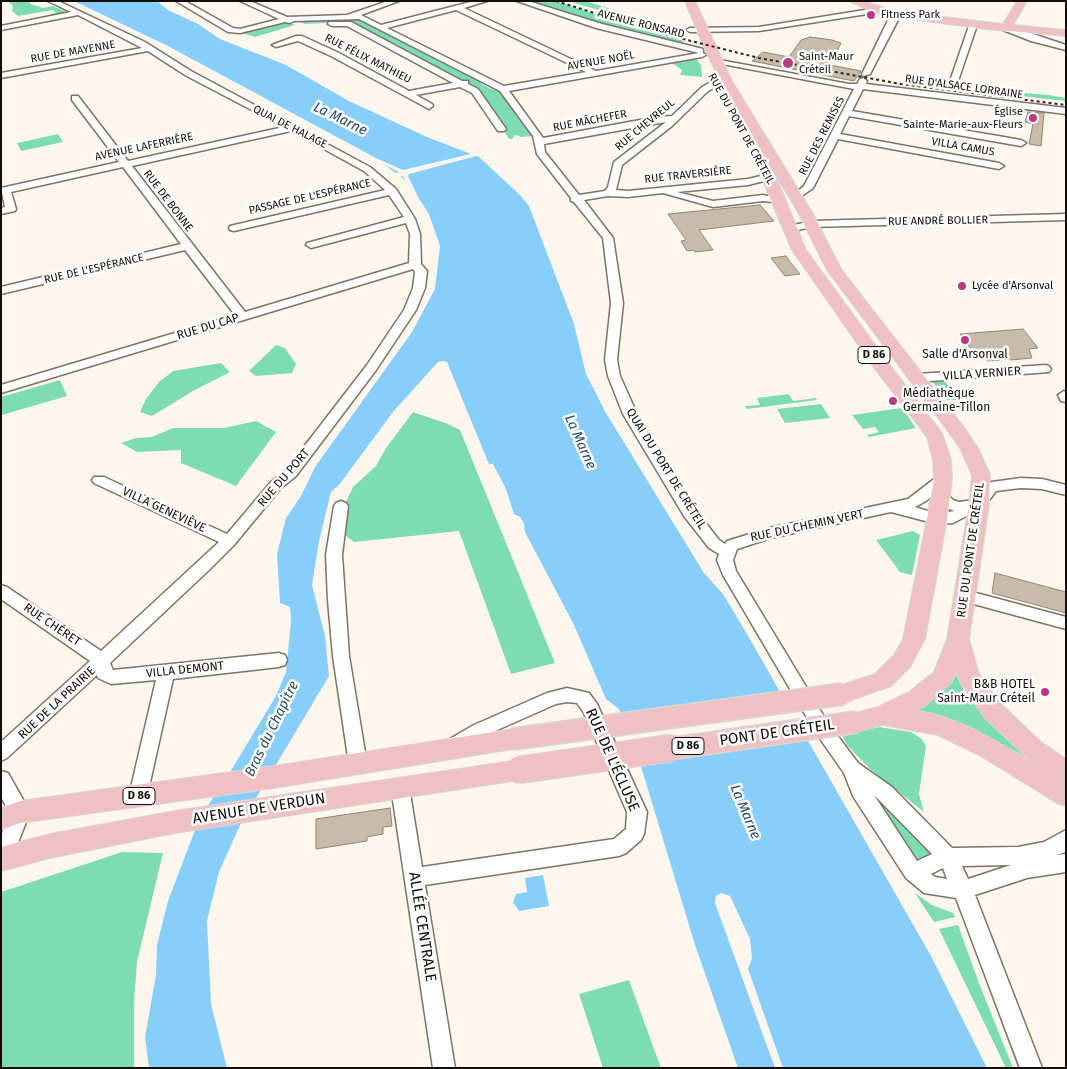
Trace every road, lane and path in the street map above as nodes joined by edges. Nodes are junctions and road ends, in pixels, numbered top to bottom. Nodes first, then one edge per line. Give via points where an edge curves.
1 (51, 1) edge
2 (179, 1) edge
3 (243, 1) edge
4 (484, 1) edge
5 (520, 1) edge
6 (679, 1) edge
7 (690, 1) edge
8 (854, 1) edge
9 (904, 1) edge
10 (1022, 1) edge
11 (393, 2) edge
12 (404, 8) dead end
13 (457, 8) junction
14 (877, 10) junction
15 (412, 11) dead end
16 (79, 13) junction
17 (895, 14) junction
18 (423, 17) junction
19 (287, 19) junction
20 (348, 20) junction
21 (300, 25) junction
22 (973, 25) junction
23 (381, 27) junction
24 (1, 28) edge
25 (1006, 28) junction
26 (284, 29) dead end
27 (690, 30) junction
28 (703, 30) junction
29 (240, 31) junction
30 (1066, 33) edge
31 (249, 38) dead end
32 (276, 45) dead end
33 (1066, 48) edge
34 (148, 49) junction
35 (701, 53) junction
36 (715, 63) junction
37 (594, 73) junction
38 (1, 76) edge
39 (481, 78) junction
40 (863, 80) junction
41 (716, 83) junction
42 (463, 84) junction
43 (953, 84) dead end
44 (503, 89) junction
45 (408, 94) junction
46 (75, 98) dead end
47 (429, 106) dead end
48 (1066, 111) edge
49 (847, 113) junction
50 (674, 119) junction
51 (292, 128) junction
52 (501, 129) dead end
53 (835, 136) junction
54 (539, 142) junction
55 (1021, 142) dead end
56 (125, 164) junction
57 (999, 166) dead end
58 (769, 177) junction
59 (3, 190) edge
60 (662, 190) junction
61 (392, 191) junction
62 (608, 193) junction
63 (796, 197) junction
64 (576, 199) junction
65 (779, 202) junction
66 (1, 211) edge
67 (1066, 217) edge
68 (410, 219) junction
69 (811, 224) junction
70 (234, 228) dead end
71 (790, 229) junction
72 (311, 245) dead end
73 (186, 246) junction
74 (415, 265) junction
75 (1, 291) edge
76 (242, 318) junction
77 (1045, 369) dead end
78 (918, 378) junction
79 (1, 389) edge
80 (99, 480) dead end
81 (942, 487) junction
82 (1066, 490) edge
83 (979, 504) junction
84 (341, 506) dead end
85 (892, 509) junction
86 (937, 519) junction
87 (229, 541) junction
88 (727, 552) junction
89 (1, 591) edge
90 (965, 596) junction
91 (1066, 623) edge
92 (958, 639) junction
93 (279, 660) dead end
94 (101, 662) junction
95 (166, 673) junction
96 (883, 715) junction
97 (856, 722) joint
98 (7, 748) edge
99 (448, 749) junction
100 (358, 764) junction
101 (852, 769) junction
102 (519, 770) joint
103 (1066, 772) edge
104 (1, 778) edge
105 (400, 787) junction
106 (1066, 795) edge
107 (138, 796) junction
108 (8, 806) edge
109 (1066, 839) edge
110 (1, 850) edge
111 (948, 857) junction
112 (1, 859) edge
113 (1066, 863) edge
114 (913, 872) junction
115 (414, 877) junction
116 (963, 890) junction
117 (444, 1068) edge
118 (1031, 1068) edge

1 - 16 street
2 - 29 street via 231,30
3 - 19 street
4 - 13 street
5 - 35 street, AVENUE RONSARD
6 - 27 main road, RUE DU PONT DE CRÉTEIL / D 86
7 - 28 main road, RUE DU PONT DE CRÉTEIL / D 86
8 - 14 main road
9 - 17 main road
10 - 25 main road
11 - 12 street
11 - 20 street
13 - 18 street
13 - 37 street
14 - 17 main road
14 - 28 street via 758,29
15 - 18 street
16 - 24 street
16 - 34 street, QUAI DE HALAGE
17 - 22 main road
17 - 40 street, RUE DES REMISES
18 - 23 street
19 - 20 street
19 - 21 street
19 - 29 street
20 - 21 street
20 - 23 street via 360,17
20 - 42 street
21 - 26 street
22 - 25 main road
22 - 43 street
23 - 39 street
25 - 30 main road
25 - 33 street
27 - 28 street
27 - 35 main road, RUE DU PONT DE CRÉTEIL / D 86
28 - 36 main road, RUE DU PONT DE CRÉTEIL / D 86
29 - 31 street
32 - 45 street, RUE FÉLIX MATHIEU via 299,38
34 - 38 street, RUE DE MAYENNE
34 - 51 street, QUAI DE HALAGE
35 - 36 main road, RUE DU PONT DE CRÉTEIL / D 86
35 - 37 street, AVENUE NOËL
36 - 40 street, RUE D'ALSACE LORRAINE via 840,86
36 - 41 main road, RUE DU PONT DE CRÉTEIL / D 86
36 - 63 main road, RUE DU PONT DE CRÉTEIL / D 86
37 - 44 street, AVENUE NOËL
39 - 42 street, RUE FÉLIX MATHIEU
39 - 44 street
40 - 48 street, RUE D'ALSACE LORRAINE via 871,86
40 - 49 street, RUE DES REMISES
41 - 50 street, RUE CHEVREUL via 704,89
41 - 58 main road, RUE DU PONT DE CRÉTEIL / D 86
42 - 45 street, RUE FÉLIX MATHIEU
42 - 52 street via 475,91
44 - 54 street, QUAI DU PORT DE CRÉTEIL via 538,136
45 - 47 street
46 - 56 street, RUE DE BONNE
49 - 53 street, RUE DES REMISES
49 - 55 street
50 - 54 street, RUE MÂCHEFER
50 - 62 street, RUE CHEVREUL via 617,164
51 - 56 street, AVENUE LAFERRIÈRE
51 - 61 street, QUAI DE HALAGE via 367,169
53 - 57 street, VILLA CAMUS
53 - 63 street, RUE DES REMISES via 808,188
54 - 64 street, QUAI DU PORT DE CRÉTEIL via 540,152
56 - 59 street, AVENUE LAFERRIÈRE
56 - 73 street, RUE DE BONNE
58 - 60 street, RUE TRAVERSIÈRE
58 - 65 main road, RUE DU PONT DE CRÉTEIL / D 86
59 - 66 street via 10,209
60 - 62 street, RUE TRAVERSIÈRE
60 - 65 street via 705,204 763,198
61 - 68 street, QUAI DE HALAGE
61 - 70 street, PASSAGE DE L'ESPÉRANCE
62 - 64 street
63 - 69 main road, RUE DU PONT DE CRÉTEIL / D 86
64 - 88 street, QUAI DU PORT DE CRÉTEIL via 610,243 617,303 612,360 614,376 623,398 689,512 714,544
65 - 71 main road, RUE DU PONT DE CRÉTEIL / D 86
67 - 69 street, RUE ANDRÉ BOLLIER
68 - 72 street
68 - 74 street, QUAI DE HALAGE via 415,234
69 - 71 street
69 - 78 main road, RUE DU PONT DE CRÉTEIL / D 86 via 834,270
71 - 81 main road, RUE DU PONT DE CRÉTEIL / D 86 via 799,250 936,437 942,460
73 - 75 street, RUE DE L'ESPÉRANCE
73 - 76 street, RUE DE BONNE
74 - 76 street, RUE DU CAP
74 - 87 street, RUE DU PORT via 421,271 419,288 392,339 291,473 276,485
76 - 79 street, RUE DU CAP
77 - 78 street, VILLA VERNIER
78 - 83 main road, RUE DU PONT DE CRÉTEIL / D 86 via 977,463 981,475
80 - 87 street, VILLA GENEVIÈVE
81 - 83 street via 948,503 958,507
81 - 85 street, RUE DU CHEMIN VERT
81 - 86 main road, RUE DU PONT DE CRÉTEIL / D 86
82 - 83 street via 1042,484 1003,485 992,487
83 - 86 street via 952,518
83 - 90 main road, RUE DU PONT DE CRÉTEIL / D 86
84 - 100 street via 334,555 336,600
85 - 86 street, RUE DU CHEMIN VERT
85 - 88 street, RUE DU CHEMIN VERT via 761,535 732,545
86 - 99 main road, RUE DU PONT DE CRÉTEIL / D 86, bridge via 914,639 902,661 883,680 843,694
87 - 94 street, RUE DU PORT
88 - 101 street via 725,560 736,586 822,728
89 - 94 street, RUE CHÉRET via 92,652
90 - 91 street
90 - 92 main road, RUE DU PONT DE CRÉTEIL / D 86
92 - 96 main road, RUE DU PONT DE CRÉTEIL / D 86 via 943,677 917,698
92 - 103 main road via 969,677 979,694 1032,748
93 - 95 street, VILLA DEMONT
94 - 95 street, VILLA DEMONT via 104,673 111,677
94 - 98 street, RUE DE LA PRAIRIE
95 - 107 street
96 - 97 main road, RUE DU PONT DE CRÉTEIL / D 86
96 - 106 main road via 911,718 963,735
97 - 102 main road, PONT DE CRÉTEIL / D 86, bridge
98 - 104 street
99 - 100 main road, D 86
99 - 115 street, RUE DE L'ÉCLUSE via 480,730 553,698 572,694 583,698 637,812 637,823 634,834 619,847
100 - 107 main road, D 86
101 - 111 street via 885,793
101 - 114 street via 860,790
102 - 105 main road, AVENUE DE VERDUN / D 86
104 - 108 street
105 - 112 main road, AVENUE DE VERDUN / D 86 via 197,819 50,846
105 - 115 street, ALLÉE CENTRALE
107 - 108 main road, D 86
108 - 110 street via 7,847
109 - 111 street via 1045,851 1018,856
111 - 114 street
111 - 116 street
113 - 116 street via 1027,870
114 - 116 street via 931,886
115 - 117 street, ALLÉE CENTRALE
116 - 118 street

